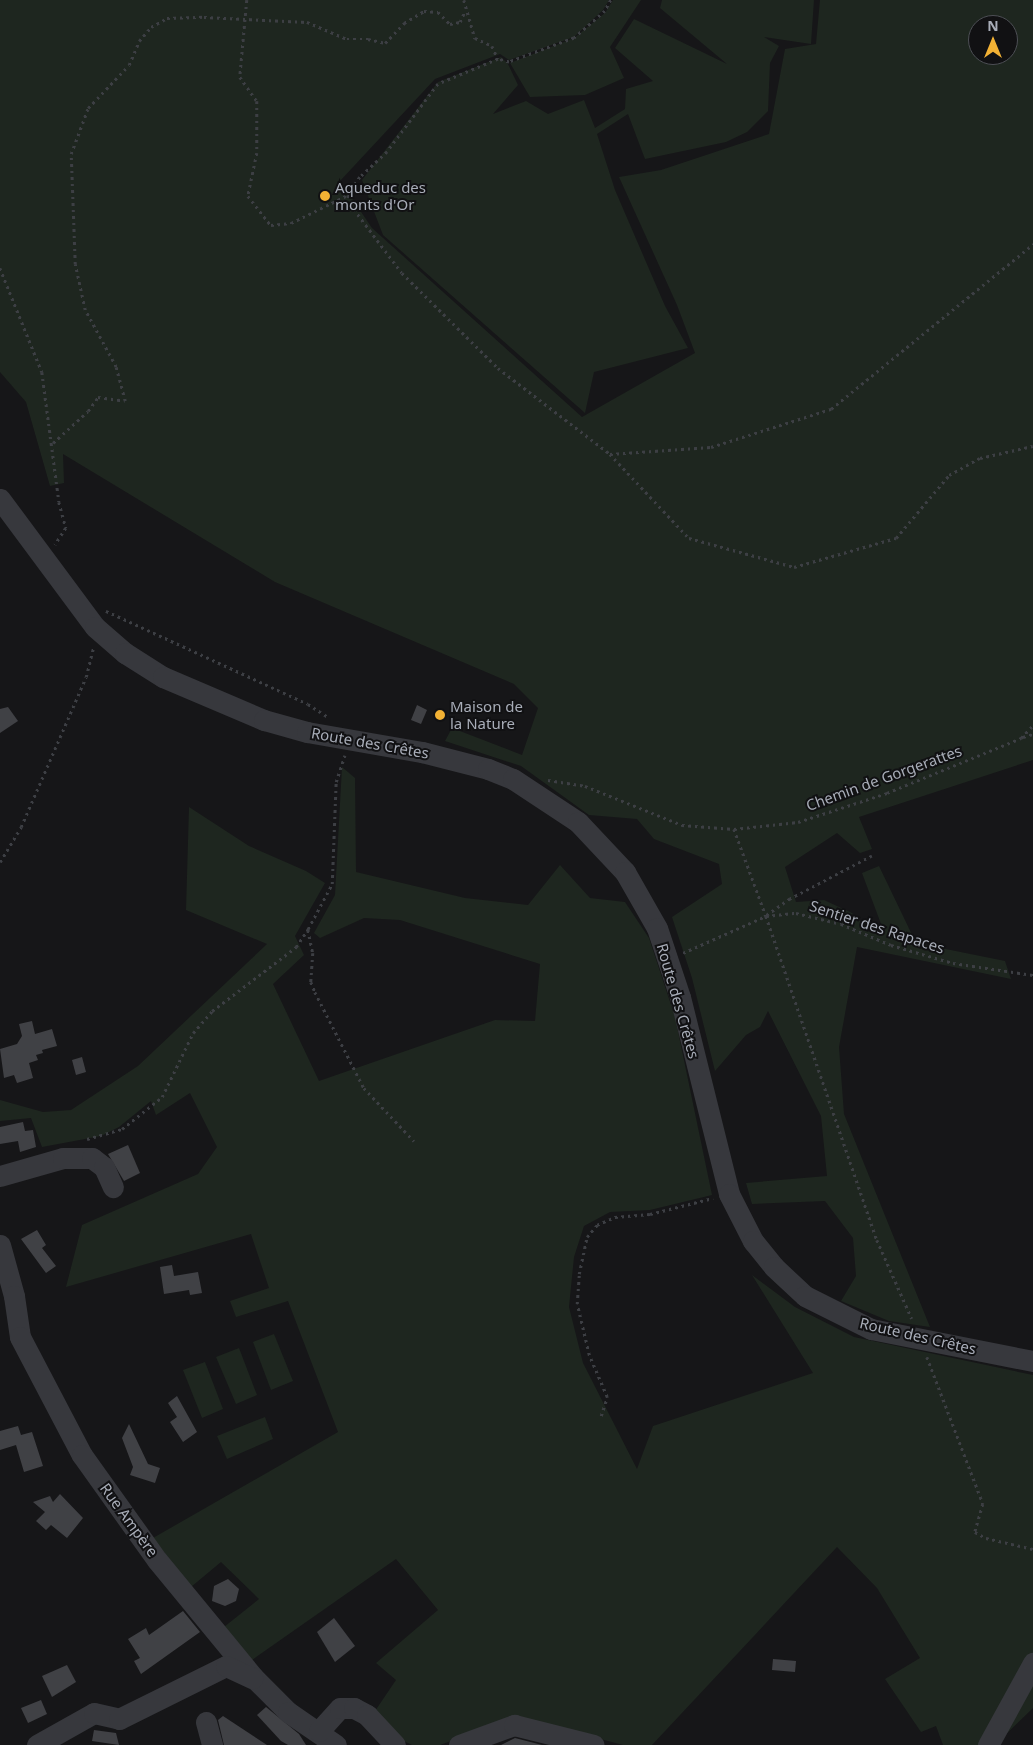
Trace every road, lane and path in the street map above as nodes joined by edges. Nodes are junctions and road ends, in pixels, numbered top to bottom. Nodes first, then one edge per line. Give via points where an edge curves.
1 (247, 0) edge
2 (464, 0) edge
3 (611, 0) edge
4 (466, 11) junction
5 (245, 21) junction
6 (498, 59) junction
7 (348, 195) junction
8 (1033, 244) edge
9 (0, 268) edge
10 (53, 443) junction
11 (1033, 446) edge
12 (610, 454) junction
13 (0, 499) edge
14 (42, 556) junction
15 (89, 619) junction
16 (1033, 725) edge
17 (1033, 734) edge
18 (1021, 738) junction
19 (350, 741) junction
20 (543, 780) dead end
21 (734, 829) junction
22 (872, 856) dead end
23 (0, 862) edge
24 (766, 916) junction
25 (308, 929) junction
26 (669, 960) junction
27 (1033, 975) edge
28 (84, 1140) dead end
29 (414, 1141) dead end
30 (0, 1176) edge
31 (113, 1186) dead end
32 (729, 1194) junction
33 (0, 1245) edge
34 (0, 1317) edge
35 (20, 1337) junction
36 (920, 1339) junction
37 (1033, 1361) edge
38 (602, 1416) dead end
39 (1033, 1549) edge
40 (1033, 1664) edge
41 (253, 1678) junction
42 (206, 1722) dead end
43 (319, 1731) junction
44 (38, 1745) edge
45 (212, 1745) edge
46 (336, 1745) edge
47 (395, 1745) edge
48 (458, 1745) edge
49 (594, 1745) edge
50 (988, 1745) edge

1 - 5 path
2 - 4 path
3 - 6 path via 605,11 574,38 509,62
4 - 5 path via 460,22 450,24 438,12 424,11 404,23 385,43 347,39 307,22
4 - 6 path via 475,38 492,46
5 - 7 path via 240,77 257,101 257,154 248,196 271,225 291,223
5 - 10 path via 204,16 167,18 151,27 140,41 129,65 88,108 71,154 75,264 85,310 116,367 125,401 98,397 88,411
6 - 7 path via 438,84 387,152 360,177
7 - 12 path via 350,204 402,273 498,368
8 - 12 path via 831,409 711,447
9 - 10 path via 42,372
10 - 14 path via 59,502 66,528 62,539
11 - 12 path via 980,458 948,475 896,538 794,567 688,538
13 - 14 street, Route des Crêtes
14 - 15 street, Route des Crêtes
15 - 19 street, Route des Crêtes via 125,653 181,685 264,720
15 - 19 path via 92,609 112,612 308,704 335,722
15 - 23 path via 86,677 21,826
16 - 18 path, Chemin de Gorgerattes
17 - 18 path
18 - 21 path, Chemin de Gorgerattes via 887,793 798,822
19 - 25 path via 336,782 332,884
19 - 26 street, Route des Crêtes via 422,752 488,769 513,780 578,822 638,892
20 - 21 path via 585,786 682,825
21 - 24 path
22 - 24 path via 797,895
24 - 26 path
24 - 27 path, Sentier des Rapaces via 796,913 841,924 891,945 953,963
24 - 36 path via 877,1240
25 - 28 path via 296,946 212,1011 193,1033 162,1097 122,1129
25 - 29 path via 313,953 311,982 315,992 364,1088
26 - 32 street, Route des Crêtes
30 - 31 street via 63,1158 92,1158 104,1167
32 - 36 street, Route des Crêtes via 753,1240 774,1267 805,1296 871,1329
32 - 38 path via 650,1214 615,1217 598,1225 587,1237 577,1304 589,1356 607,1397
33 - 35 street, Rue Ampère via 14,1296
34 - 35 street
35 - 41 street, Rue Ampère via 82,1455 158,1560
36 - 37 street, Route des Crêtes
36 - 39 path via 984,1504 975,1532 986,1538
40 - 50 street
41 - 43 street, Rue Ampère via 288,1712
41 - 44 street via 249,1679 226,1666 119,1719 94,1713
42 - 45 street
43 - 46 street, Rue Ampère
43 - 47 street via 340,1708 354,1708 367,1715
48 - 49 street via 514,1725

